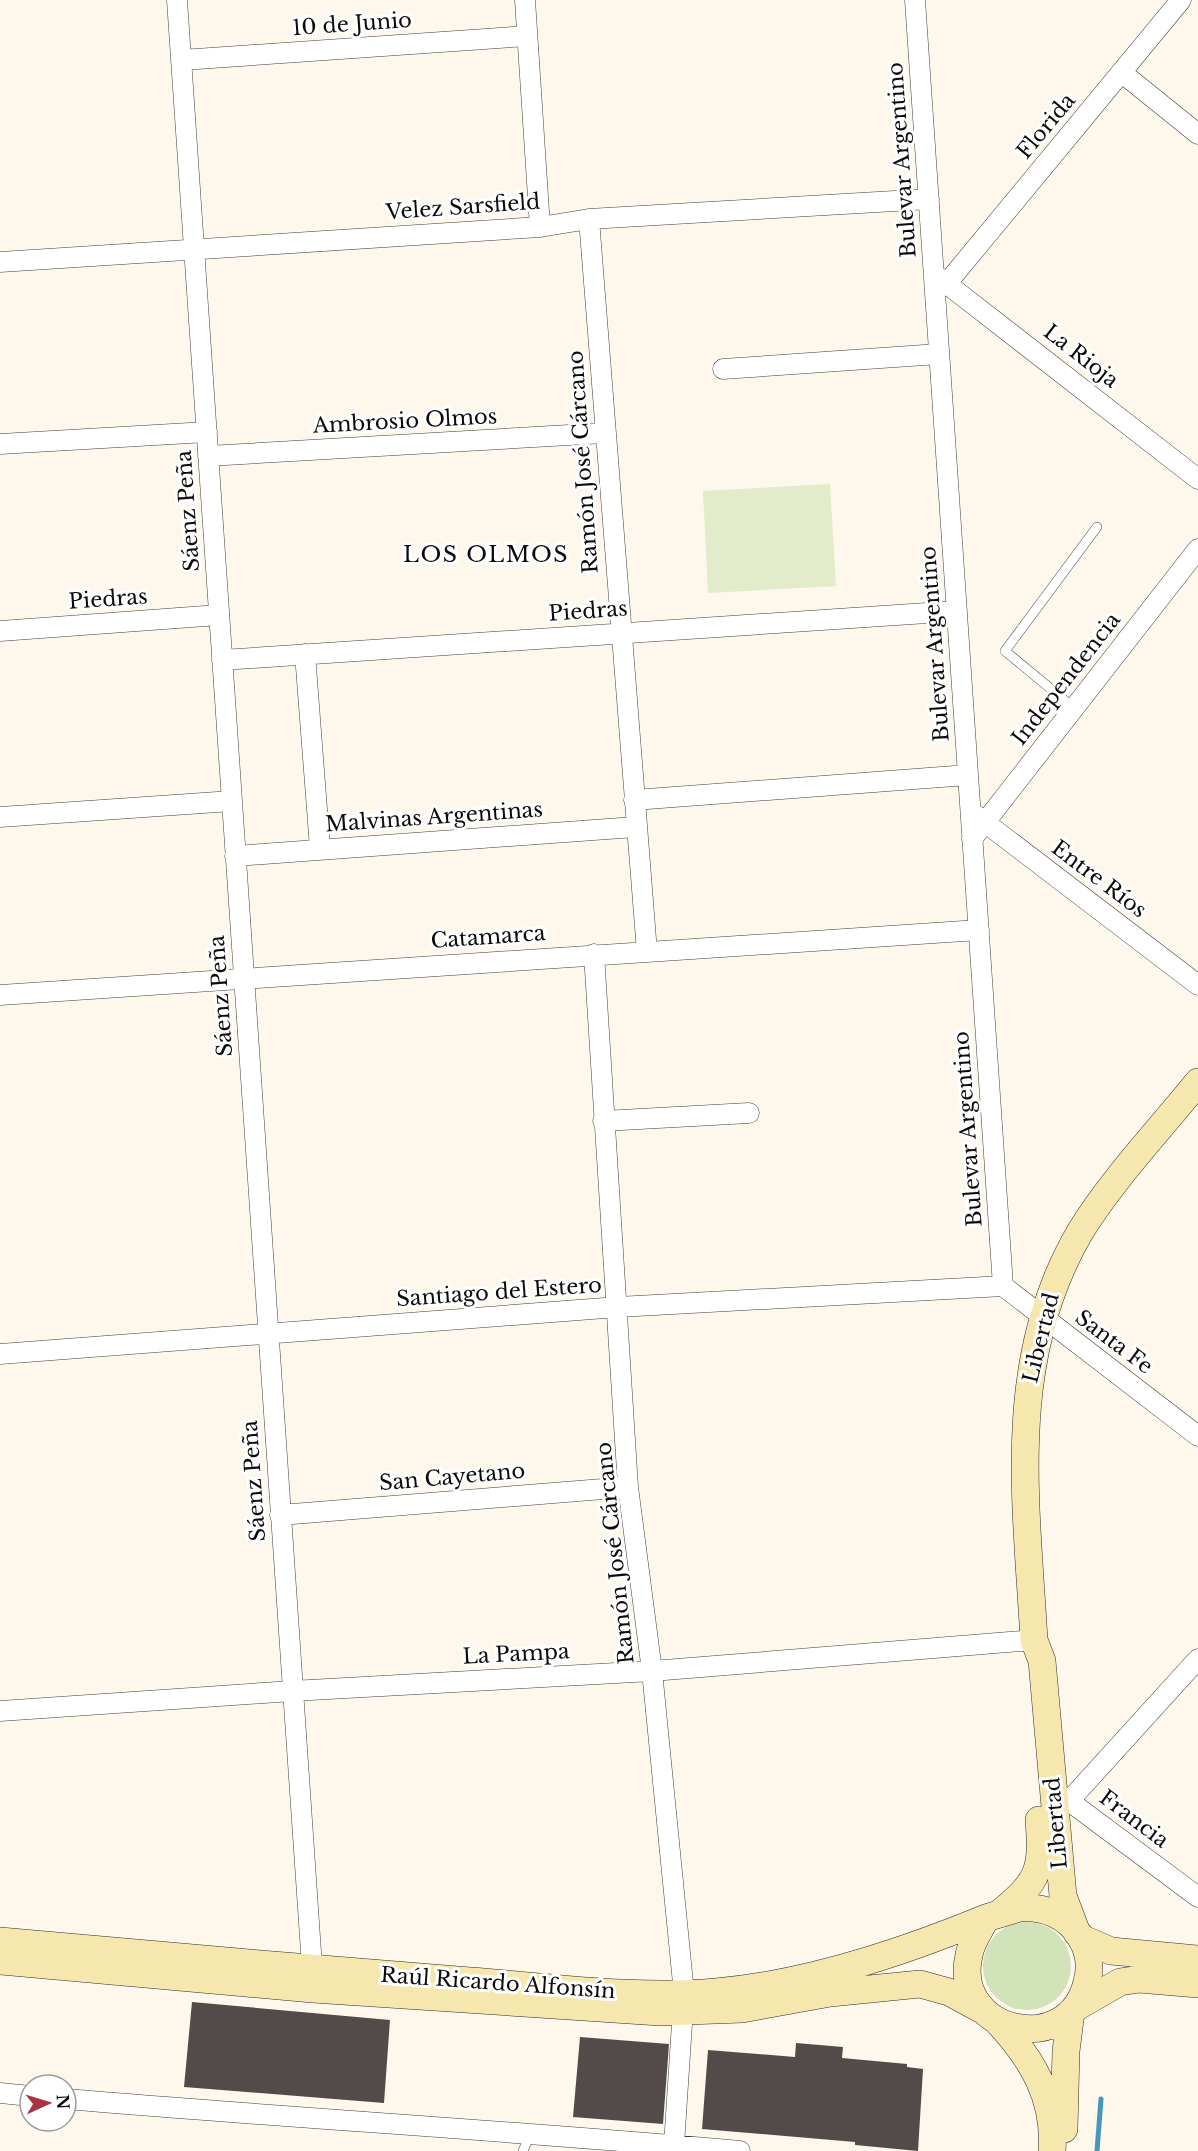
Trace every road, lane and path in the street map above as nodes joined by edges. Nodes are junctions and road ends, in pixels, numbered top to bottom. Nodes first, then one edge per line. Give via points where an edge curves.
1 (177, 0) edge
2 (525, 0) edge
3 (915, 0) edge
4 (1181, 0) edge
5 (1187, 0) edge
6 (1198, 9) edge
7 (527, 36) junction
8 (182, 60) junction
9 (1121, 72) junction
10 (1198, 134) edge
11 (929, 199) junction
12 (589, 219) junction
13 (540, 227) junction
14 (194, 250) junction
15 (0, 262) edge
16 (940, 278) junction
17 (939, 354) junction
18 (723, 369) dead end
19 (207, 432) junction
20 (604, 433) junction
21 (0, 444) edge
22 (208, 456) junction
23 (1198, 479) edge
24 (1097, 527) dead end
25 (1198, 549) edge
26 (957, 611) junction
27 (219, 615) junction
28 (0, 632) edge
29 (620, 633) junction
30 (305, 654) junction
31 (222, 660) junction
32 (1074, 708) junction
33 (968, 775) junction
34 (634, 800) junction
35 (232, 801) junction
36 (0, 817) edge
37 (978, 817) junction
38 (635, 827) junction
39 (972, 839) joint
40 (320, 848) junction
41 (236, 856) junction
42 (979, 930) junction
43 (647, 952) junction
44 (594, 954) junction
45 (244, 977) junction
46 (1198, 985) edge
47 (0, 995) edge
48 (1198, 1082) edge
49 (749, 1113) dead end
50 (603, 1121) junction
51 (1003, 1286) junction
52 (618, 1307) junction
53 (1043, 1319) junction
54 (268, 1334) junction
55 (0, 1354) edge
56 (1198, 1436) edge
57 (628, 1487) junction
58 (280, 1515) junction
59 (1035, 1640) junction
60 (1198, 1659) edge
61 (652, 1671) junction
62 (292, 1691) junction
63 (0, 1712) edge
64 (1062, 1802) junction
65 (1198, 1897) edge
66 (992, 1917) junction
67 (1079, 1935) junction
68 (0, 1941) edge
69 (1198, 1959) edge
70 (0, 1961) edge
71 (313, 1979) junction
72 (1198, 1984) edge
73 (684, 2003) junction
74 (1073, 2010) junction
75 (991, 2017) junction
76 (0, 2093) edge
77 (18, 2095) edge
78 (78, 2100) edge
79 (531, 2132) junction
80 (674, 2145) junction
81 (523, 2151) edge
82 (740, 2151) edge
83 (1052, 2151) edge
84 (1063, 2151) edge

1 - 8 street, Sáenz Peña
2 - 7 street
3 - 11 street, Bulevar Argentino
4 - 9 street, Florida
5 - 6 street
7 - 8 street, 10 de Junio
7 - 13 street
8 - 14 street, Sáenz Peña
9 - 10 street
9 - 16 street, Florida
11 - 12 street, Velez Sarsfield
11 - 16 street, Bulevar Argentino
12 - 13 street, Velez Sarsfield
12 - 20 street, Ramón José Cárcano
13 - 14 street, Velez Sarsfield
14 - 15 street, Velez Sarsfield
14 - 19 street, Sáenz Peña
16 - 17 street, Bulevar Argentino
16 - 23 street, La Rioja
17 - 18 street
17 - 26 street, Bulevar Argentino
19 - 21 street
19 - 22 street, Sáenz Peña
20 - 22 street, Ambrosio Olmos
20 - 29 street, Ramón José Cárcano
22 - 27 street, Sáenz Peña
24 - 32 lane via 1005,651
25 - 32 street, Independencia
26 - 29 street, Piedras
26 - 33 street, Bulevar Argentino
27 - 28 street, Piedras
27 - 31 street, Sáenz Peña
29 - 30 street, Piedras
29 - 34 street, Ramón José Cárcano
30 - 31 street, Piedras
30 - 40 street
31 - 35 street, Sáenz Peña
32 - 37 street, Independencia
33 - 34 street
33 - 37 street, Bulevar Argentino
34 - 38 street, Ramón José Cárcano
35 - 36 street
35 - 41 street, Sáenz Peña
37 - 39 street, Independencia
37 - 46 street, Entre Ríos
38 - 40 street, Malvinas Argentinas
38 - 43 street, Ramón José Cárcano
39 - 42 street, Bulevar Argentino
40 - 41 street, Malvinas Argentinas
41 - 45 street, Sáenz Peña
42 - 43 street, Catamarca
42 - 51 street, Bulevar Argentino
43 - 44 street, Catamarca
44 - 45 street, Catamarca
44 - 50 street, Ramón José Cárcano
45 - 47 street, Catamarca
45 - 54 street, Sáenz Peña
48 - 53 main road, Libertad via 1081,1230
49 - 50 street
50 - 52 street, Ramón José Cárcano
51 - 52 street, Santiago del Estero
51 - 53 street, Santa Fe
52 - 54 street, Santiago del Estero
52 - 57 street, Ramón José Cárcano
53 - 56 street, Santa Fe
53 - 59 main road, Libertad via 1028,1385 1024,1439
54 - 55 street, Santiago del Estero
54 - 58 street, Sáenz Peña
57 - 58 street, San Cayetano
57 - 61 street, Ramón José Cárcano
58 - 62 street, Sáenz Peña
59 - 61 street, La Pampa
59 - 64 main road, Libertad via 1042,1661
59 - 66 main road, Libertad via 1029,1664 1041,1849 1038,1869 1029,1888
60 - 64 street
61 - 62 street, La Pampa
61 - 73 street, Ramón José Cárcano
62 - 63 street, La Pampa
62 - 71 street, Sáenz Peña
64 - 65 street, Francia
64 - 67 main road, Libertad via 1063,1896
66 - 67 main road via 1019,1908 1041,1909 1061,1917
66 - 73 main road, Raúl Ricardo Alfonsín via 829,1970
66 - 75 main road via 972,1944 967,1968 971,1991
67 - 69 main road via 1111,1951
67 - 74 main road via 1089,1970 1083,1995
68 - 71 main road, Raúl Ricardo Alfonsín
70 - 71 main road, Raúl Ricardo Alfonsín
71 - 73 main road, Raúl Ricardo Alfonsín via 599,2010
72 - 74 main road via 1139,1979 1120,1982
73 - 75 main road, Raúl Ricardo Alfonsín via 742,2009 920,1984 949,1992
73 - 80 street, Ramón José Cárcano
74 - 75 main road via 1053,2025 1030,2030 1008,2027
74 - 84 main road via 1066,2051
75 - 83 main road via 1033,2064 1050,2108
76 - 77 street
78 - 79 street via 314,2120
79 - 80 street
79 - 81 lane
80 - 82 street

